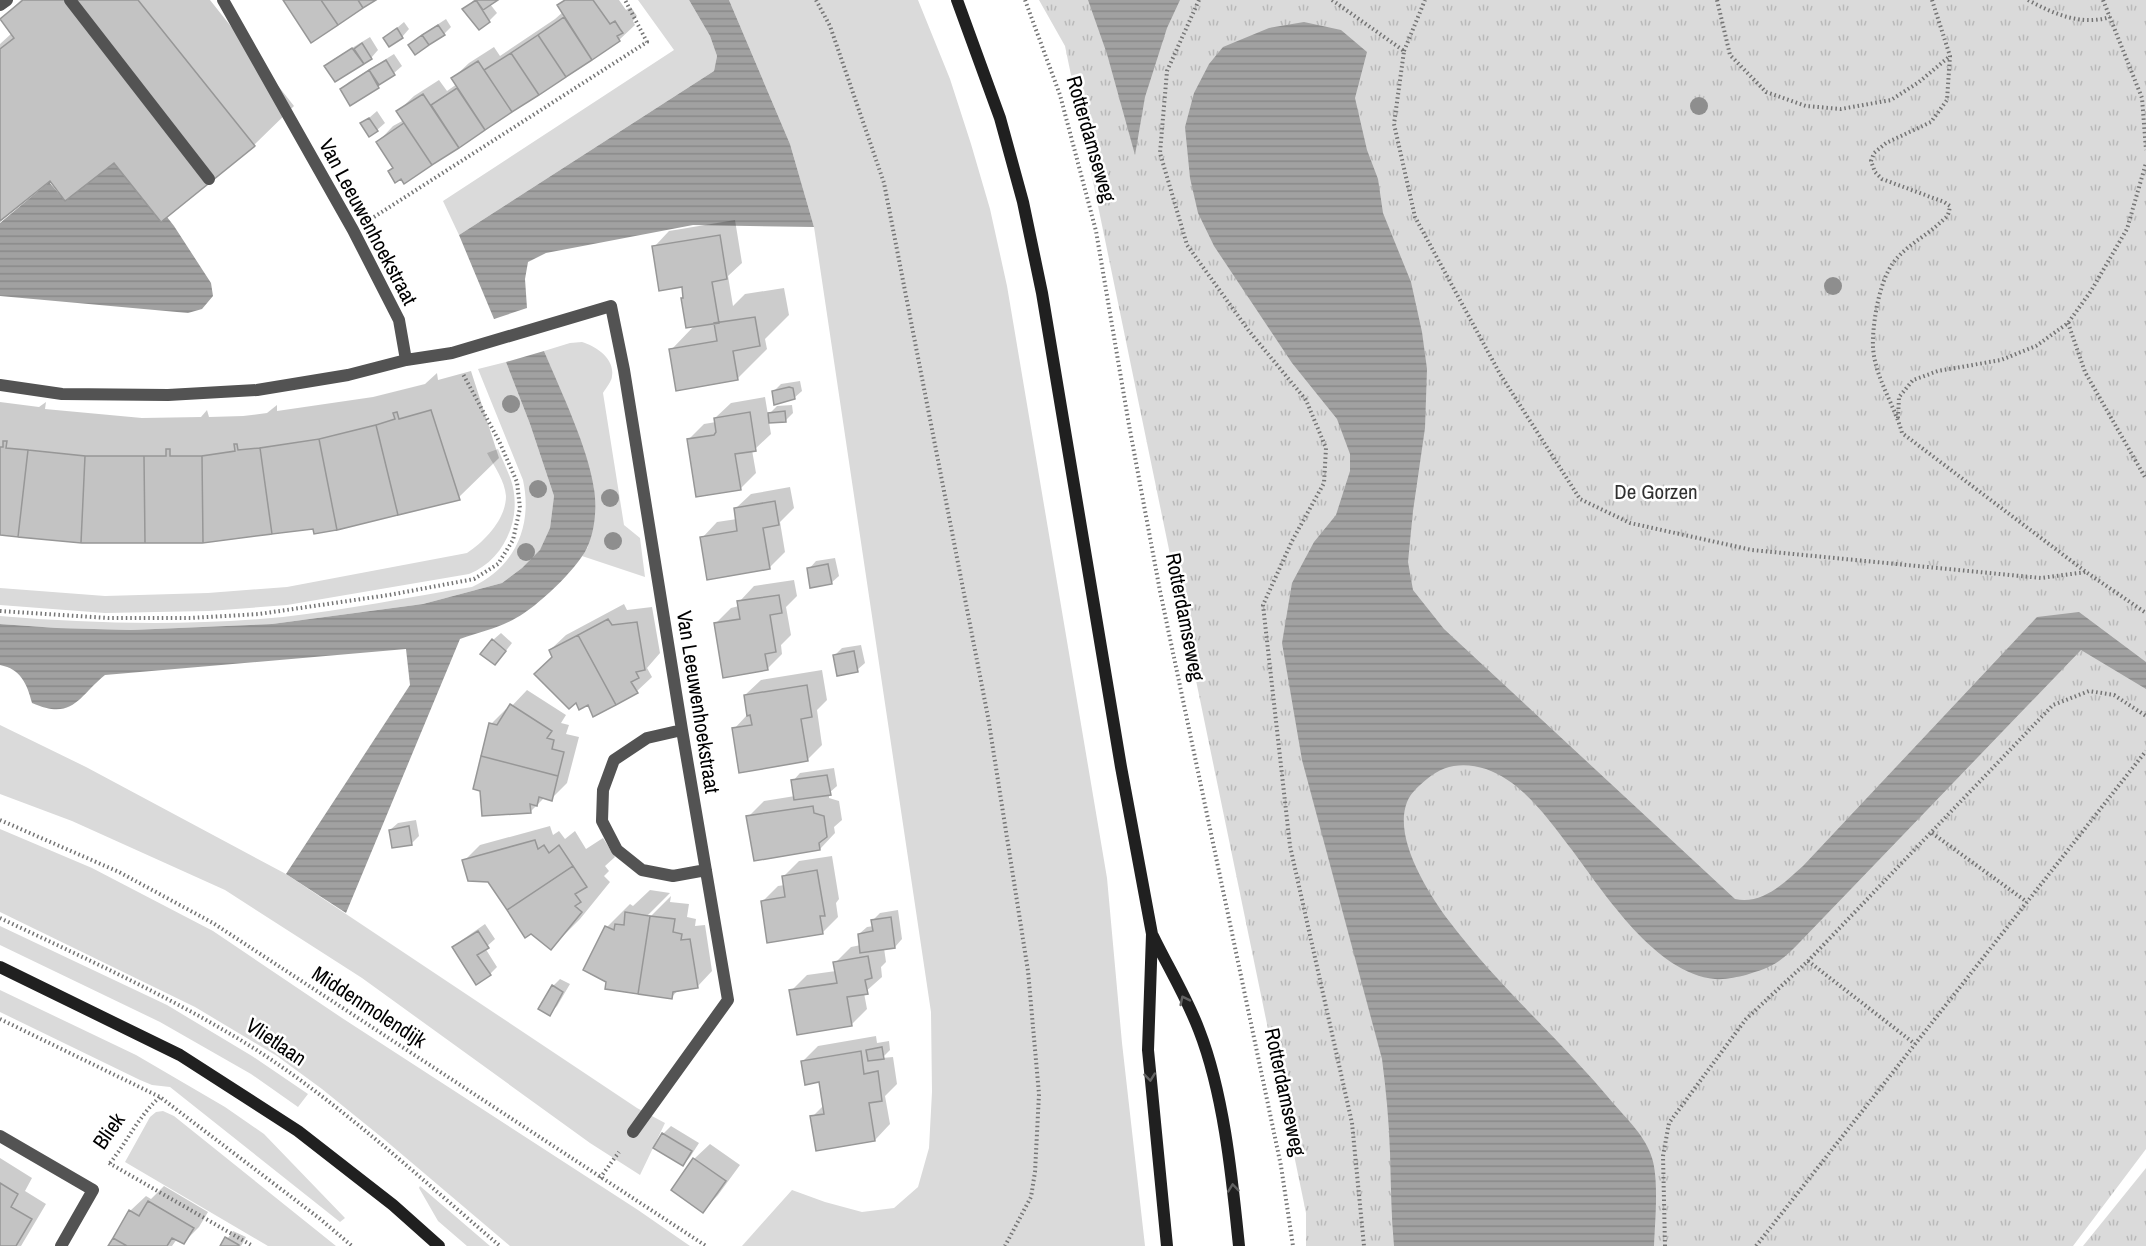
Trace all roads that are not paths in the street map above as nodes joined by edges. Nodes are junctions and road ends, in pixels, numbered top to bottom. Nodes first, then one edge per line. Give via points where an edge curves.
1 (7, 0) edge
2 (70, 0) edge
3 (223, 0) edge
4 (957, 0) edge
5 (0, 5) edge
6 (208, 179) dead end
7 (406, 360) junction
8 (0, 385) edge
9 (682, 730) junction
10 (706, 870) junction
11 (1152, 934) junction
12 (0, 967) edge
13 (633, 1132) road end
14 (0, 1136) edge
15 (61, 1246) edge
16 (439, 1246) edge
17 (1167, 1246) edge
18 (1239, 1246) edge

1 - 5 street
2 - 6 street
3 - 7 street, Van Leeuwenhoekstraat via 353,230 399,320
4 - 11 main road via 1000,118 1042,293
7 - 8 street via 348,375 257,390 168,395 62,394
7 - 9 street, Van Leeuwenhoekstraat via 452,353 611,306
9 - 10 street, Van Leeuwenhoekstraat
9 - 10 street via 647,738 614,760 603,790 602,821 617,850 642,870 673,876
10 - 13 street, Van Leeuwenhoekstraat via 728,1000
11 -> 17 main road via 1148,1050
18 -> 11 main road via 1215,1086 1199,1030
12 - 16 main road via 180,1055 298,1131
14 - 15 street via 93,1190

